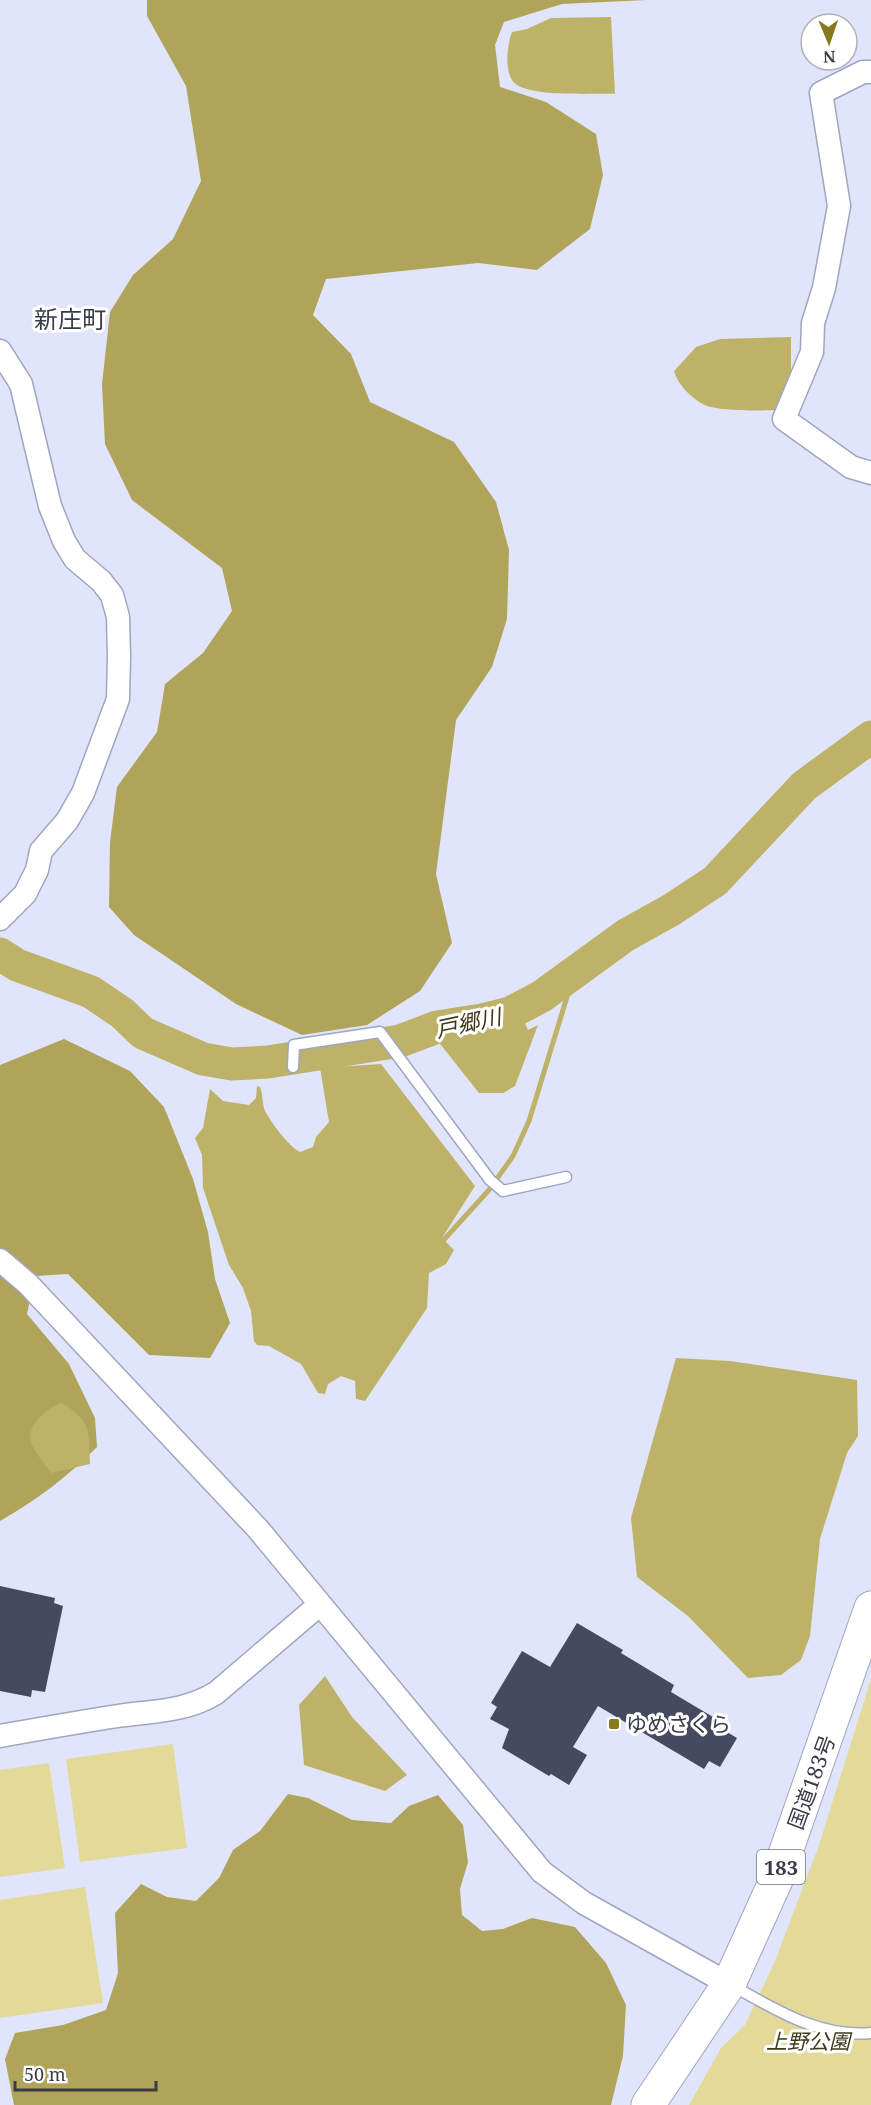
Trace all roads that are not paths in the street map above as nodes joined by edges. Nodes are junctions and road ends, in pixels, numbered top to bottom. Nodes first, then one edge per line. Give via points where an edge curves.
1 (871, 72) edge
2 (0, 351) edge
3 (871, 473) edge
4 (0, 919) edge
5 (293, 1067) dead end
6 (566, 1177) dead end
7 (0, 1260) edge
8 (319, 1605) junction
9 (871, 1608) edge
10 (0, 1736) edge
11 (729, 1984) junction
12 (871, 2033) edge
13 (648, 2105) edge

1 - 3 street via 863,72 821,93 839,206 824,288 813,323 812,352 784,419 851,467
2 - 4 street via 21,384 50,506 64,541 75,559 112,595 118,617 119,657 118,699 84,792 67,821 41,851 25,894
5 - 6 lane via 294,1045 380,1032 490,1180 503,1191
7 - 8 street via 28,1284 258,1529
8 - 10 street via 200,1702 175,1710
8 - 11 street via 542,1872 584,1903
9 - 11 highway, 国道183号 / 183 via 776,1880
11 - 12 lane via 807,2024 831,2031
11 - 13 highway, 国道183号 / 183

